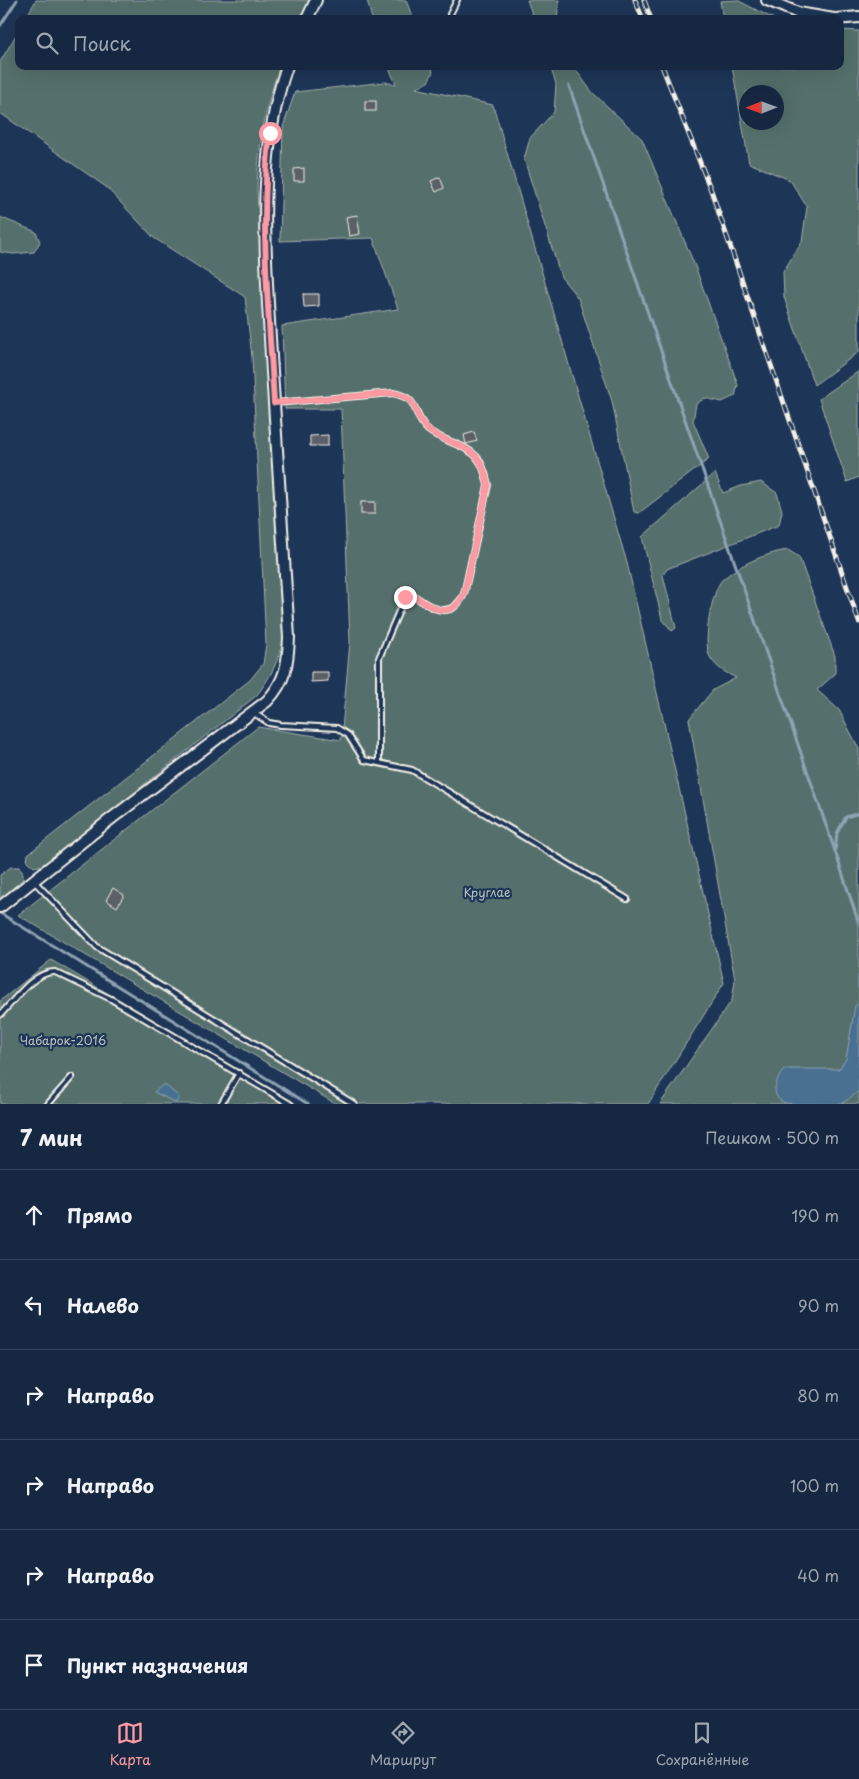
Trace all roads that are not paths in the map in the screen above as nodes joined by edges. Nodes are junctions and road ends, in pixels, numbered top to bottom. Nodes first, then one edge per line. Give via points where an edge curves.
1 (316, 0) edge
2 (456, 0) edge
3 (767, 0) edge
4 (450, 14) dead end
5 (309, 15) edge
6 (810, 15) edge
7 (859, 17) edge
8 (844, 18) edge
9 (285, 70) edge
10 (274, 403) junction
11 (252, 712) junction
12 (379, 762) junction
13 (33, 879) junction
14 (627, 899) dead end
15 (3, 904) edge
16 (0, 1015) edge
17 (239, 1073) junction
18 (72, 1077) dead end
19 (48, 1104) edge
20 (221, 1104) edge
21 (290, 1104) edge
22 (354, 1104) edge

1 - 5 street
2 - 4 lane
3 - 6 street
7 - 8 street
9 - 10 street via 278,90 266,169 265,251
10 - 11 street via 288,663 278,689
10 - 12 lane via 393,393 404,395 414,403 418,420 430,431 475,456 485,471 488,485 459,605 440,610 430,608 413,595 405,597 379,658
11 - 12 lane via 275,724 337,728 348,735 364,760
11 - 13 street
12 - 14 lane via 412,770
13 - 15 street
13 - 22 lane via 97,947
16 - 17 lane via 34,980 56,972 111,999
17 - 20 lane
17 - 21 lane
18 - 19 lane

